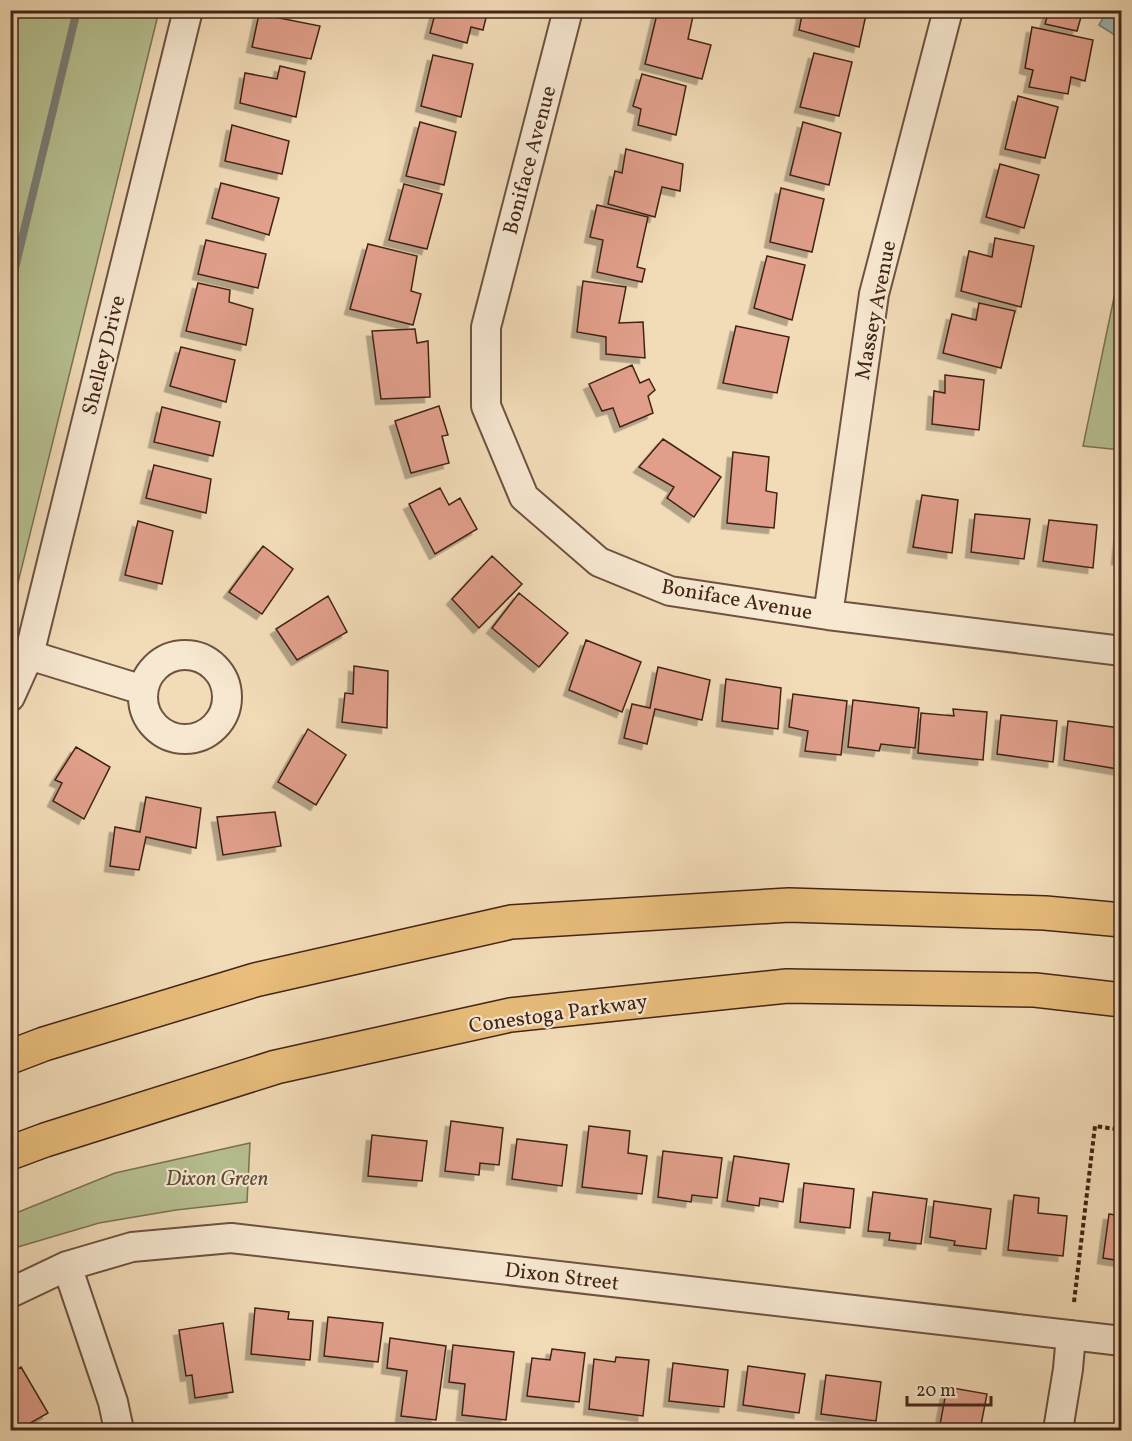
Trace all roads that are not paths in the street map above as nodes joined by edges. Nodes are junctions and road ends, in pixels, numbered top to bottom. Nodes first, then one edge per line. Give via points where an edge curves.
1 (188, 10) edge
2 (568, 10) edge
3 (948, 10) edge
4 (828, 615) junction
5 (1122, 651) edge
6 (29, 655) junction
7 (143, 690) dead end
8 (10, 697) edge
9 (1122, 920) edge
10 (1122, 1000) edge
11 (10, 1057) edge
12 (10, 1153) edge
13 (67, 1266) junction
14 (10, 1293) edge
15 (1071, 1335) junction
16 (1122, 1341) edge
17 (119, 1431) edge
18 (1058, 1431) edge

1 - 6 street, Shelley Drive
2 - 4 street, Boniface Avenue via 486,327 486,406 524,497 599,562 670,591
3 - 4 street, Massey Avenue via 874,294
4 - 5 street, Boniface Avenue
6 - 7 street
6 - 8 street, Shelley Drive
9 - 11 highway via 1045,913 789,905 511,922 255,980
10 - 12 highway, Conestoga Parkway via 1035,990 787,986 510,1015 276,1067
13 - 14 street, Dixon Street
13 - 15 street, Dixon Street via 132,1247 231,1238
13 - 17 street
15 - 16 street, Dixon Street
15 - 18 street

